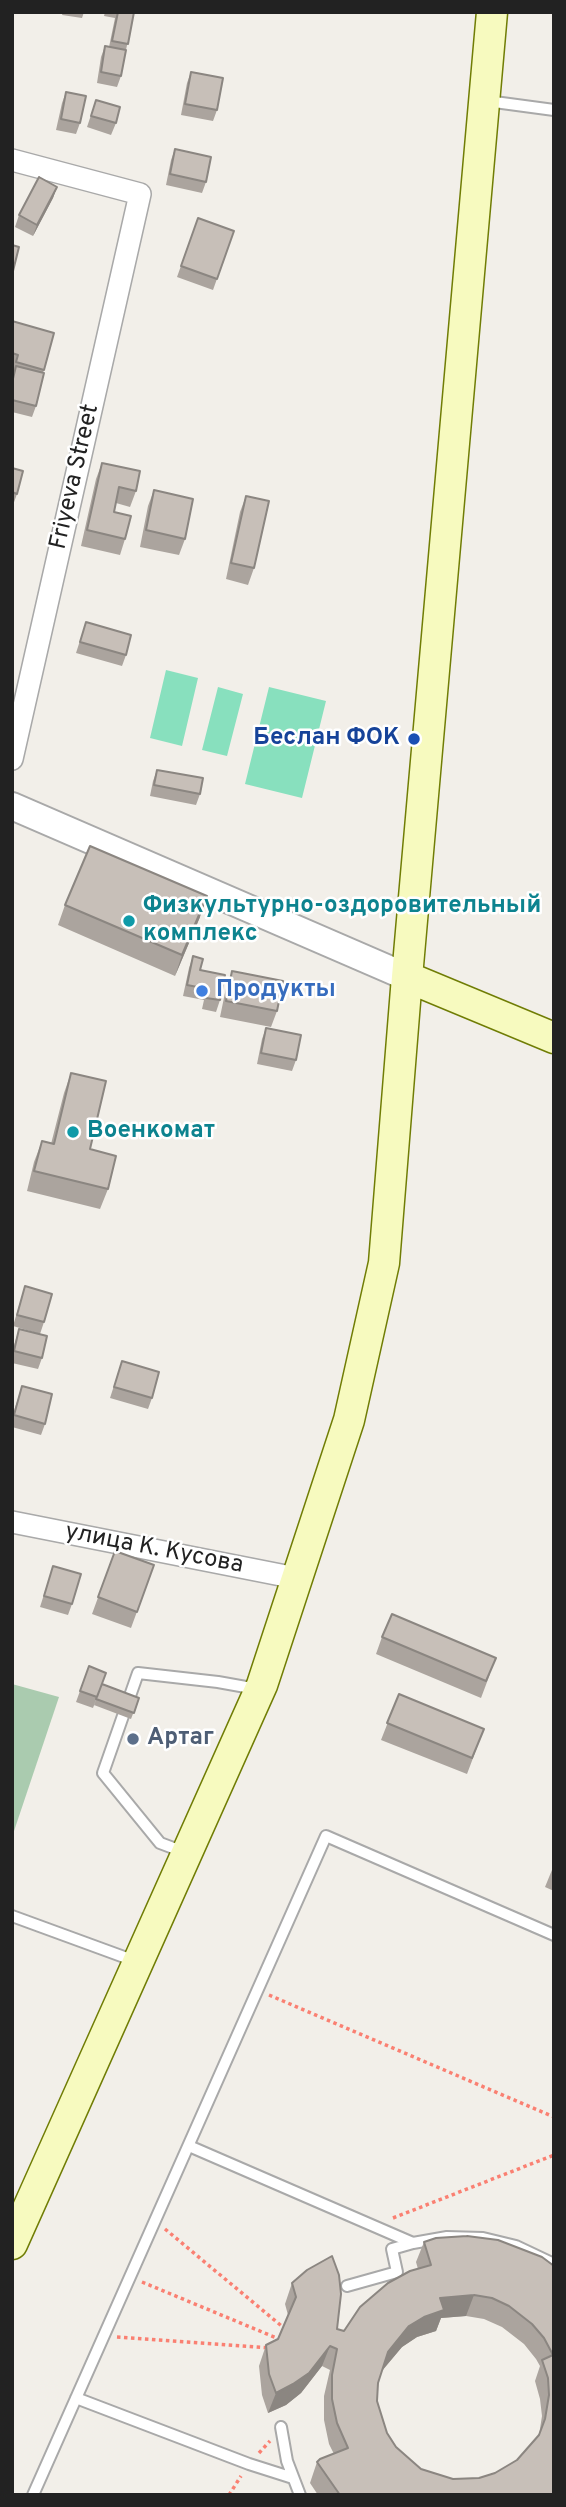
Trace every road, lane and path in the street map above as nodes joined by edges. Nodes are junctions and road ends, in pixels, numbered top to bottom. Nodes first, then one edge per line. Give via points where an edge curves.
1 (492, 12) edge
2 (484, 101) junction
3 (554, 110) edge
4 (12, 160) edge
5 (12, 759) edge
6 (12, 806) edge
7 (407, 977) junction
8 (554, 1038) edge
9 (12, 1522) edge
10 (296, 1578) junction
11 (260, 1690) junction
12 (186, 1853) junction
13 (12, 1916) edge
14 (554, 1935) edge
15 (138, 1962) junction
16 (258, 1990) junction
17 (554, 2117) edge
18 (189, 2146) junction
19 (554, 2155) edge
20 (155, 2220) junction
21 (374, 2226) junction
22 (385, 2231) junction
23 (413, 2243) junction
24 (12, 2244) edge
25 (391, 2249) junction
26 (554, 2264) edge
27 (130, 2277) junction
28 (347, 2286) dead end
29 (284, 2328) edge
30 (105, 2336) junction
31 (279, 2339) edge
32 (275, 2348) edge
33 (76, 2398) junction
34 (281, 2427) dead end
35 (293, 2478) junction
36 (33, 2495) edge
37 (300, 2495) edge

1 - 2 main road
2 - 3 lane
2 - 7 main road
4 - 5 street, Friyeva Street via 140,194
6 - 7 street
7 - 8 main road
7 - 10 main road via 384,1263 349,1420
9 - 10 street, улица К. Кусова
10 - 11 main road
11 - 12 main road
11 - 12 lane via 138,1673 103,1773 160,1843
12 - 15 main road
13 - 15 lane
14 - 16 lane via 326,1836
15 - 24 main road
16 - 17 path
16 - 18 lane
18 - 20 lane
18 - 21 lane
19 - 21 path
20 - 27 lane
20 - 29 path
21 - 22 lane
22 - 23 lane
22 - 25 lane
23 - 25 lane
23 - 26 lane via 447,2237 483,2238 516,2246
25 - 28 lane via 397,2272
27 - 30 lane
27 - 31 path
30 - 32 path
30 - 33 lane
33 - 35 lane
33 - 36 lane
34 - 35 lane
35 - 37 lane

